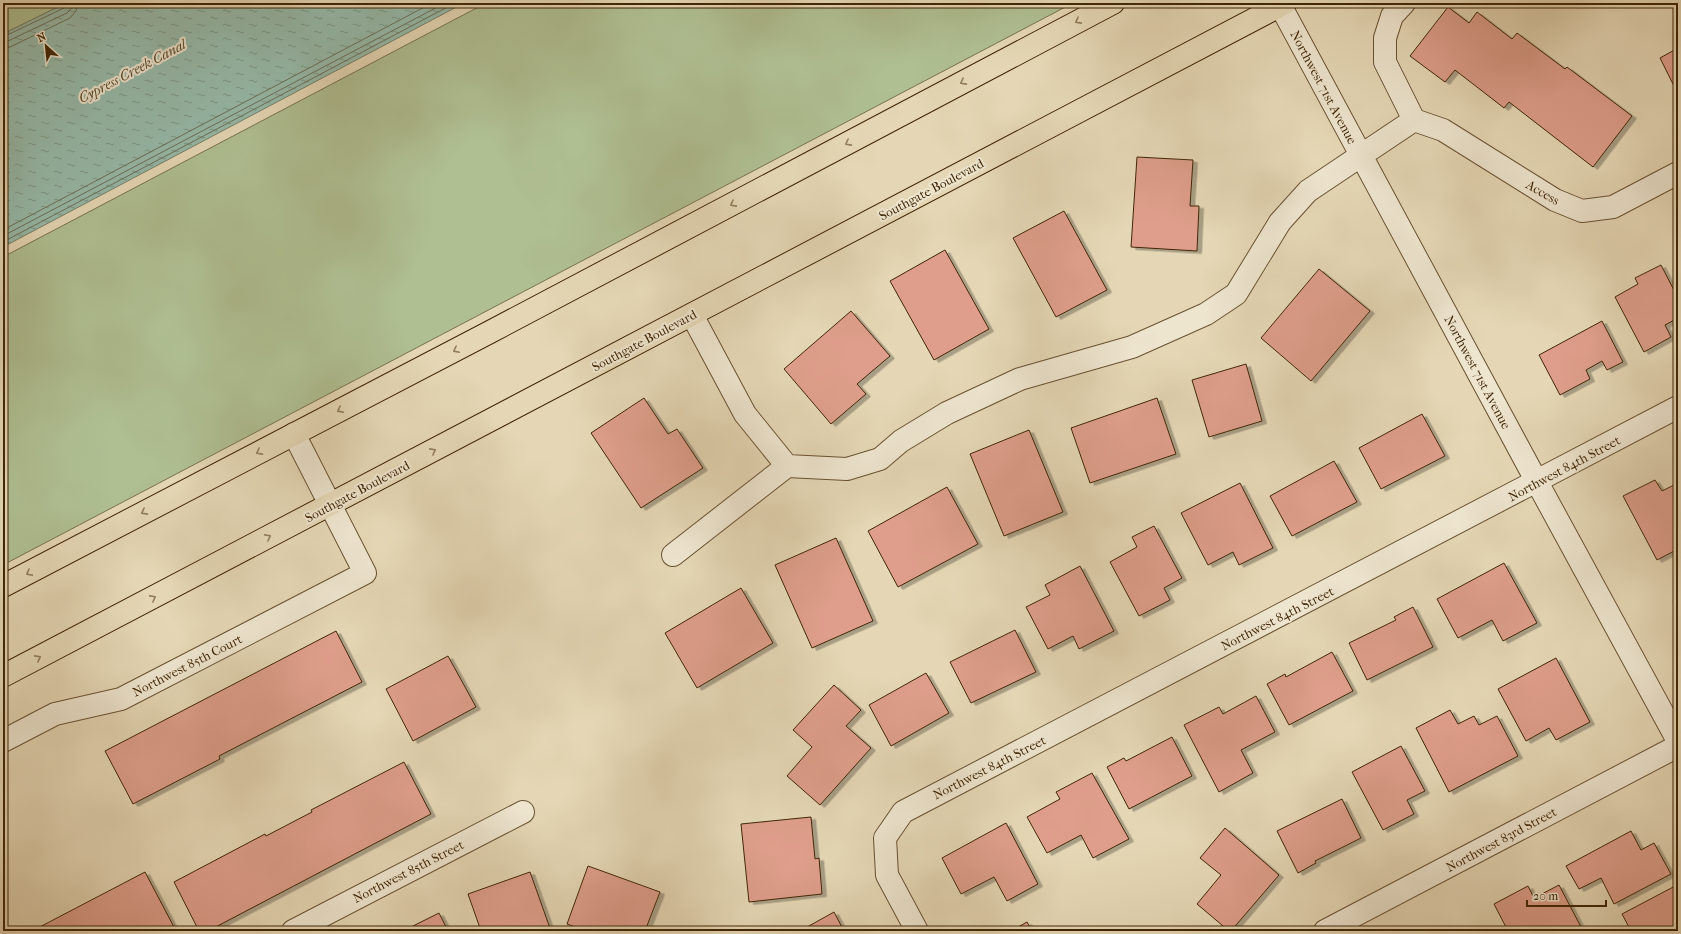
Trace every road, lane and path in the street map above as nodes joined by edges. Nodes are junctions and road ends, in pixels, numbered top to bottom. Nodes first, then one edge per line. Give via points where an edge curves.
1 (1113, 3) edge
2 (1404, 3) edge
3 (1281, 4) edge
4 (1414, 120) junction
5 (1361, 155) junction
6 (1678, 174) edge
7 (692, 315) junction
8 (1678, 407) edge
9 (294, 434) junction
10 (788, 466) junction
11 (1537, 482) junction
12 (330, 505) junction
13 (673, 555) dead end
14 (3, 586) edge
15 (3, 676) edge
16 (3, 741) edge
17 (1678, 741) edge
18 (1678, 746) edge
19 (523, 812) dead end
20 (293, 931) edge
21 (917, 931) edge
22 (1325, 931) edge

1 -> 9 main road
2 - 4 street via 1392,16 1385,38 1385,62
3 - 5 street, Northwest 71st Avenue
3 - 7 main road, Southgate Boulevard
4 - 5 street
4 - 6 street, Access via 1443,130 1555,200 1582,211 1613,206
5 - 10 street via 1308,191 1280,222 1236,294 1206,314 1132,347 1020,379 947,413 902,441 880,459 847,469
5 - 11 street, Northwest 71st Avenue
7 - 10 street via 745,414
12 -> 7 main road, Southgate Boulevard
8 - 11 street, Northwest 84th Street
9 - 12 street
9 -> 14 main road
10 - 13 street
11 - 17 street, Northwest 71st Avenue
11 - 21 street, Northwest 84th Street via 903,812 885,838 887,875
15 -> 12 main road, Southgate Boulevard
12 - 16 street, Northwest 85th Court via 365,573 121,699 55,714
18 - 22 street, Northwest 83rd Street
19 - 20 street, Northwest 85th Street

